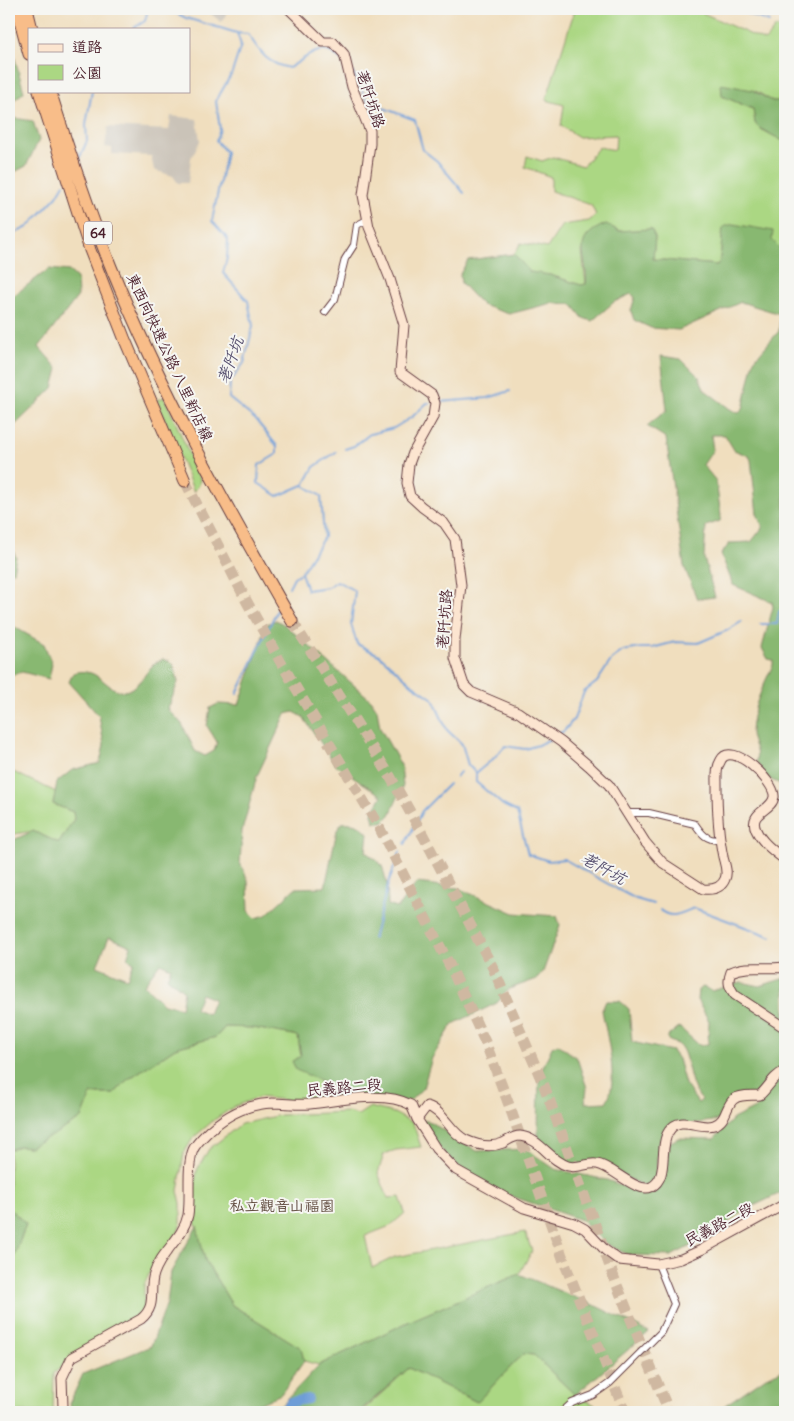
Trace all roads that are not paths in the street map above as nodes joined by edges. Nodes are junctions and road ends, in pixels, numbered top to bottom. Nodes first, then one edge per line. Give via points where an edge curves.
1 (17, 9) edge
2 (27, 9) edge
3 (289, 9) edge
4 (32, 28) edge
5 (28, 50) edge
6 (39, 92) edge
7 (50, 92) edge
8 (367, 220) junction
9 (324, 312) dead end
10 (185, 481) tunnel mouth
11 (292, 621) tunnel mouth
12 (627, 813) junction
13 (719, 840) junction
14 (785, 860) edge
15 (785, 968) edge
16 (785, 1028) edge
17 (785, 1071) edge
18 (417, 1119) junction
19 (785, 1204) edge
20 (658, 1264) junction
21 (61, 1412) edge
22 (562, 1412) edge

1 - 5 highway
2 - 4 highway
3 - 8 street, 荖阡坑路 via 323,42 333,42 344,54 352,87 370,131 363,194
6 - 10 highway, 東西向快速公路 八里新店線 / 64 via 84,234
7 - 11 highway, 東西向快速公路 八里新店線 / 64 via 85,201 158,371 205,468
8 - 9 street via 357,225 354,245 345,259 336,299
8 - 12 street, 荖阡坑路 via 404,325 400,372 432,395 435,403 433,417 409,464 407,483 410,496 444,523 455,539 462,586 455,658 464,685 471,692 518,712 552,736 609,785
12 - 13 street via 649,814 695,824 702,836
12 - 13 street, 荖阡坑路 via 663,863 703,889 716,889 725,880 727,872
13 - 14 street, 荖阡坑路 via 717,769 727,754 750,763 774,790 774,798 756,816 754,823 769,847
15 - 16 street via 739,968 731,972 728,980 735,995
17 - 18 street via 772,1080 760,1095 735,1098 724,1118 716,1125 705,1127 685,1122 675,1125 664,1141 662,1170 657,1182 645,1188 596,1163 568,1166 529,1138 512,1137 493,1146 466,1140 456,1134 434,1108 427,1106
18 - 20 street, 民義路二段 via 436,1149 456,1170 524,1208 580,1226 619,1260
18 - 21 street, 民義路二段 via 412,1104 389,1097 300,1105 255,1105 216,1124 193,1151 188,1215 181,1234 153,1275 152,1304 148,1313 72,1357 62,1378
19 - 20 street, 民義路二段 via 701,1250
20 - 22 street via 674,1304 661,1332 610,1383 593,1395 572,1403

